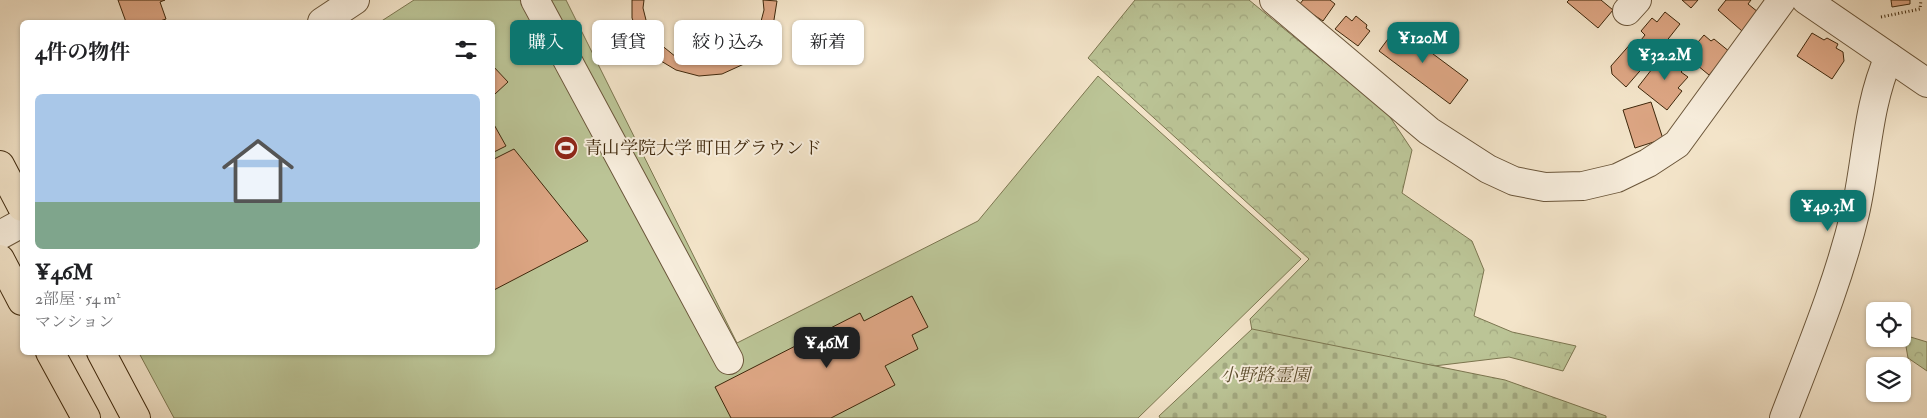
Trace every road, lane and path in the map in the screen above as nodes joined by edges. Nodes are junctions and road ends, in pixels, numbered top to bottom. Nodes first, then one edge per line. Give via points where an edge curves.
1 (355, 0) edge
2 (535, 0) edge
3 (1274, 0) edge
4 (1782, 0) edge
5 (1806, 0) edge
6 (1921, 0) edge
7 (325, 20) edge
8 (1849, 30) junction
9 (1889, 56) junction
10 (1927, 83) edge
11 (0, 165) edge
12 (20, 203) edge
13 (20, 224) edge
14 (0, 235) edge
15 (0, 259) edge
16 (20, 296) edge
17 (52, 355) edge
18 (103, 355) edge
19 (730, 360) dead end
20 (86, 418) edge
21 (136, 418) edge
22 (1784, 418) edge

1 - 7 street
2 - 19 street
3 - 4 street via 1428,131 1488,169 1514,181 1545,187 1583,186 1617,178 1676,144
5 - 8 street
6 - 8 path via 1920,9 1861,18
8 - 9 street
9 - 10 street
9 - 22 street via 1874,97 1855,211 1837,280
11 - 12 main road
13 - 14 street
15 - 16 main road
17 - 20 main road
18 - 21 main road

